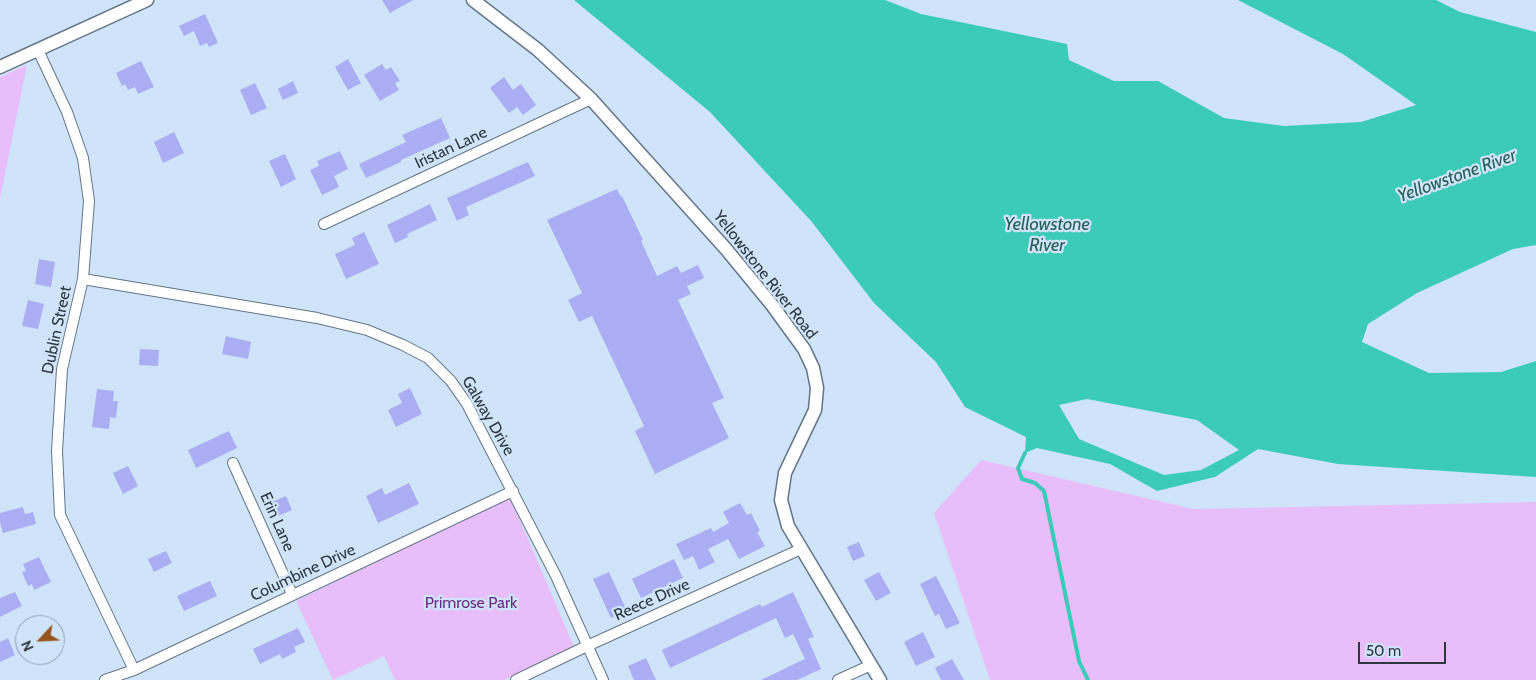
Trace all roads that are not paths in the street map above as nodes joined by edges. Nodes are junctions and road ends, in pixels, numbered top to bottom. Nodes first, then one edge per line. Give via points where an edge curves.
1 (147, 0) edge
2 (473, 0) edge
3 (38, 50) junction
4 (0, 67) edge
5 (591, 99) junction
6 (324, 224) dead end
7 (83, 279) junction
8 (233, 463) dead end
9 (513, 491) junction
10 (801, 549) junction
11 (292, 594) junction
12 (587, 646) junction
13 (871, 665) junction
14 (134, 670) junction
15 (106, 680) edge
16 (516, 680) edge
17 (603, 680) edge
18 (838, 680) edge
19 (880, 680) edge

1 - 3 street
2 - 5 street, Yellowstone River Road via 538,50
3 - 4 street
3 - 7 street, Dublin Street via 68,112 83,158 89,200
5 - 6 street, Iristan Lane
5 - 10 street, Yellowstone River Road via 726,249 772,305 804,349 813,368 817,388 815,410 785,473 781,500 788,526
7 - 9 street, Galway Drive via 316,318 368,330 403,345 428,358 451,381 467,404
7 - 14 street, Dublin Street via 62,369 57,450 60,515
8 - 11 street, Erin Lane
9 - 11 street, Columbine Drive
9 - 12 street, Galway Drive
10 - 12 street, Reece Drive
10 - 13 street, Yellowstone River Road
11 - 14 street, Columbine Drive
12 - 16 street, Reece Drive
12 - 17 street, Galway Drive
13 - 18 street
13 - 19 street, Yellowstone River Road
14 - 15 street, Columbine Drive

